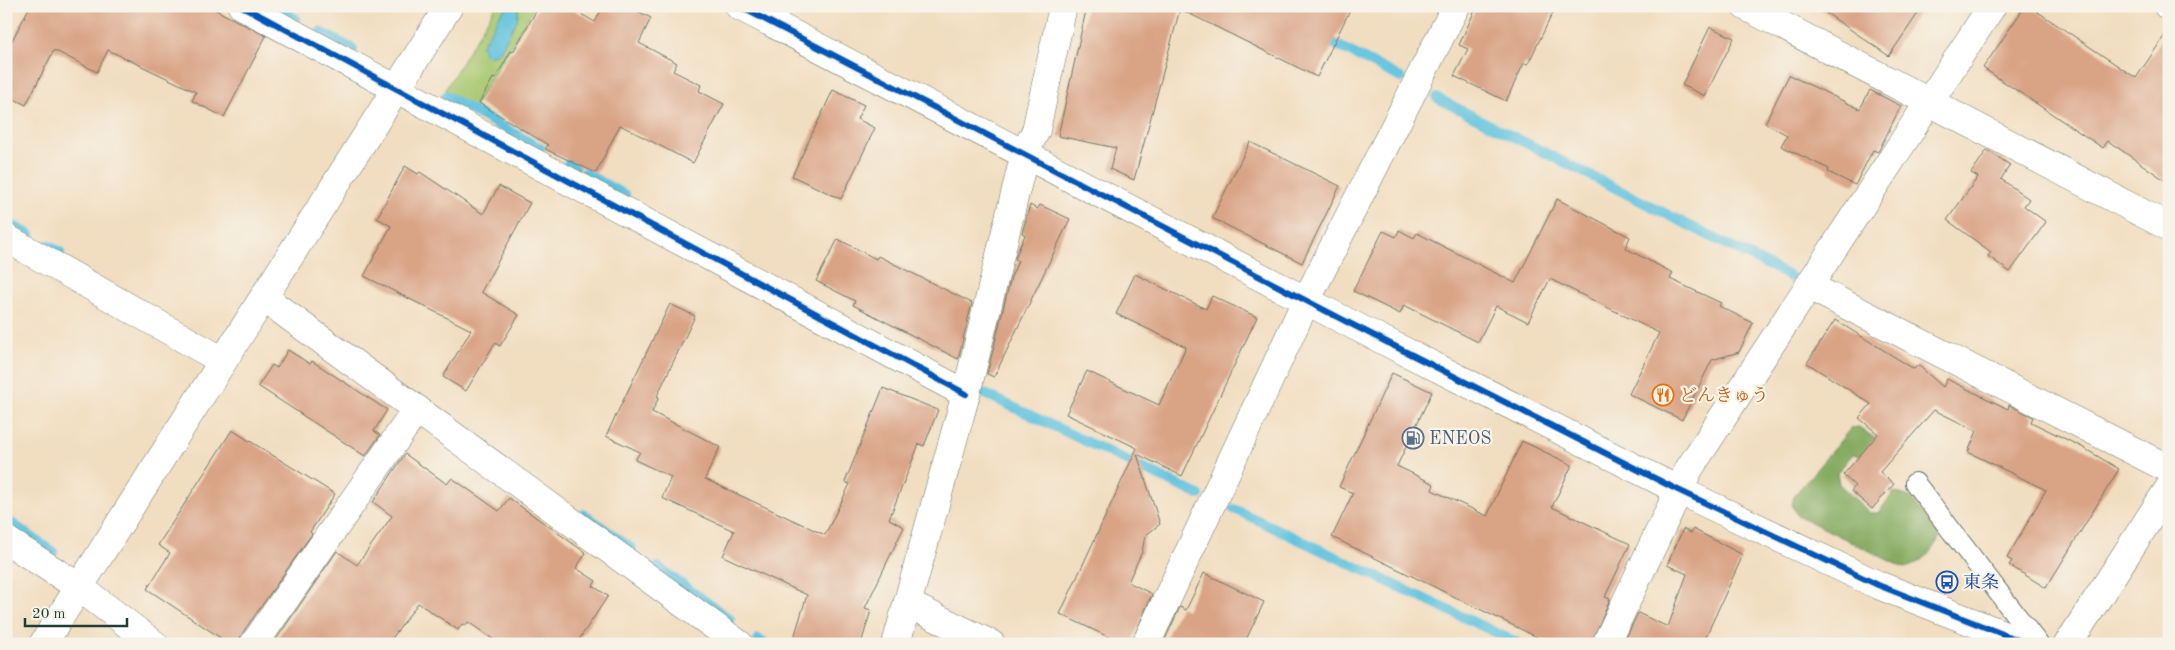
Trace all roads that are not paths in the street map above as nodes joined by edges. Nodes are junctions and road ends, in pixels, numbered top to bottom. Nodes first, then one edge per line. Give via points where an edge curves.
1 (242, 6) edge
2 (449, 6) edge
3 (739, 6) edge
4 (1064, 6) edge
5 (1456, 6) edge
6 (1745, 6) edge
7 (1992, 6) edge
8 (397, 88) junction
9 (1930, 102) junction
10 (1025, 153) junction
11 (2169, 227) edge
12 (6, 238) edge
13 (1809, 286) junction
14 (264, 298) junction
15 (1306, 300) junction
16 (223, 361) junction
17 (966, 394) junction
18 (417, 409) junction
19 (2169, 469) edge
20 (1915, 483) dead end
21 (2169, 488) edge
22 (1678, 490) junction
23 (6, 540) edge
24 (79, 587) junction
25 (908, 604) junction
26 (43, 644) edge
27 (154, 644) edge
28 (254, 644) edge
29 (739, 644) edge
30 (896, 644) edge
31 (991, 644) edge
32 (1146, 644) edge
33 (1606, 644) edge
34 (2028, 644) edge
35 (2038, 644) edge
36 (2068, 644) edge

1 - 8 street
2 - 8 street
3 - 10 street
4 - 10 street via 1036,130
5 - 15 street
6 - 9 street
7 - 9 street
8 - 14 street
8 - 17 street
9 - 11 street
9 - 13 street
10 - 15 street
10 - 17 street
12 - 16 street
13 - 19 street
13 - 22 street
14 - 16 street
14 - 18 street
15 - 22 street
15 - 32 street
16 - 24 street
17 - 25 street
18 - 28 street
18 - 29 street
20 - 35 lane
21 - 36 street
22 - 33 street
22 - 34 street via 1878,585
23 - 24 street
24 - 26 street
24 - 27 street
25 - 30 street
25 - 31 street

